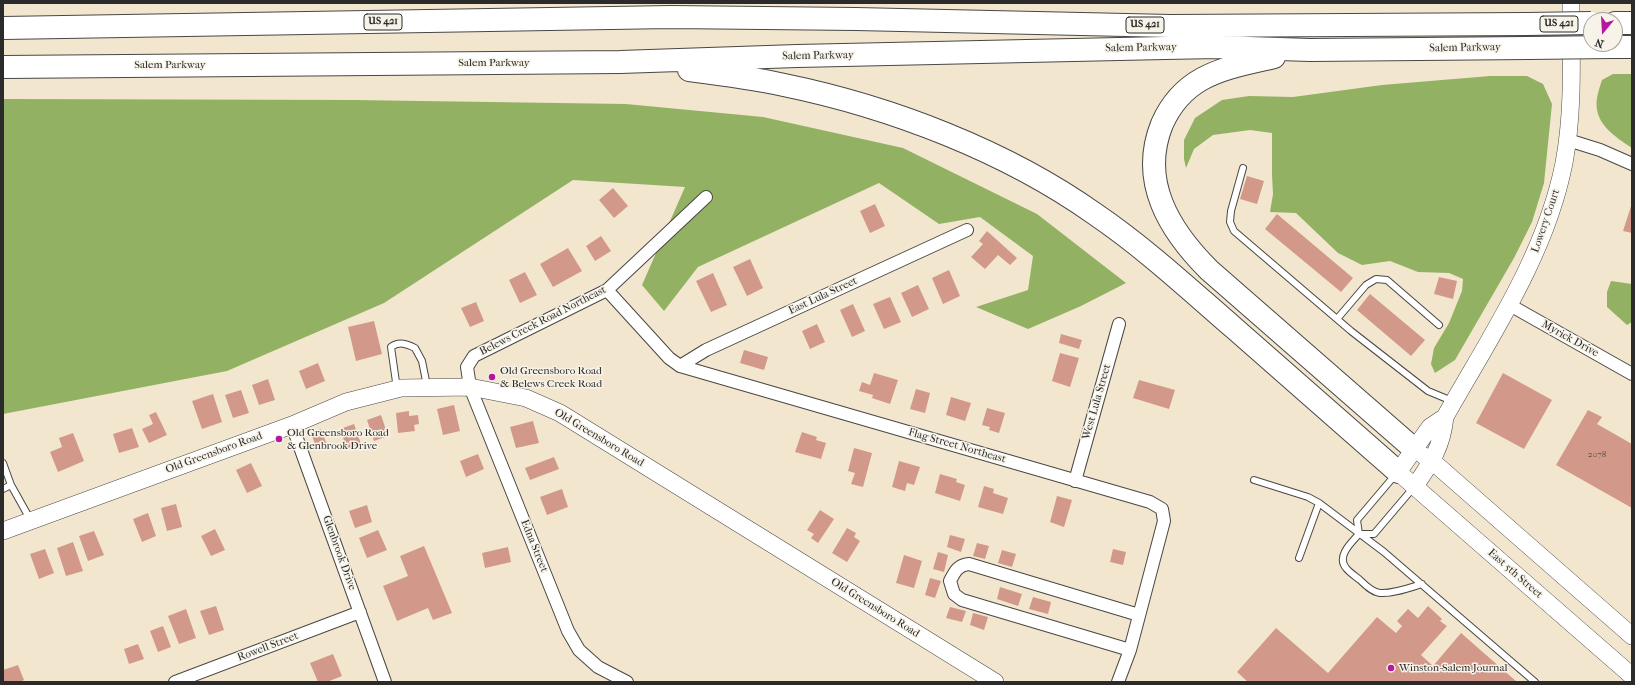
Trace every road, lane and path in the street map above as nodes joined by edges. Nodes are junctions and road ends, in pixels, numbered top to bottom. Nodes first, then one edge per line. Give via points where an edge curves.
1 (613, 3) edge
2 (1571, 3) edge
3 (763, 18) junction
4 (1583, 23) edge
5 (3, 28) edge
6 (1583, 47) edge
7 (1310, 50) junction
8 (620, 62) junction
9 (3, 67) edge
10 (1568, 140) junction
11 (1632, 164) edge
12 (1242, 168) dead end
13 (706, 196) dead end
14 (967, 230) dead end
15 (607, 290) junction
16 (1508, 304) junction
17 (1337, 319) junction
18 (1119, 324) dead end
19 (1439, 325) dead end
20 (680, 366) junction
21 (1632, 374) edge
22 (470, 387) junction
23 (427, 388) junction
24 (397, 389) junction
25 (1454, 402) junction
26 (1445, 417) junction
27 (292, 425) junction
28 (1414, 449) junction
29 (1432, 461) junction
30 (3, 463) edge
31 (1398, 472) junction
32 (1254, 480) dead end
33 (1075, 481) junction
34 (11, 485) junction
35 (1415, 486) junction
36 (3, 489) edge
37 (1319, 503) junction
38 (31, 521) junction
39 (3, 532) edge
40 (1359, 534) junction
41 (1299, 558) dead end
42 (1422, 584) junction
43 (360, 612) junction
44 (1139, 615) junction
45 (1632, 636) edge
46 (1130, 650) junction
47 (1632, 676) edge
48 (175, 682) edge
49 (385, 682) edge
50 (627, 682) edge
51 (995, 682) edge
52 (1118, 682) edge
53 (1535, 682) edge

1 - 3 highway
2 - 10 main road, Lowery Court via 1572,93
3 - 4 highway, Salem Parkway / US 421, bridge via 1178,26
3 - 5 highway, Salem Parkway / US 421
6 - 7 highway, Salem Parkway / US 421, bridge
7 - 8 highway, Salem Parkway / US 421 via 1218,47 1095,49
7 - 28 highway via 1225,69 1200,80 1180,96 1165,118 1157,139 1153,159 1157,189 1174,229 1201,262
8 - 9 highway, Salem Parkway / US 421
8 - 31 highway via 744,77 822,94 899,116 936,130 1017,168 1088,209 1131,240
10 - 11 street
10 - 16 main road, Lowery Court via 1558,187 1543,234 1534,257
12 - 17 lane via 1230,211 1231,226
13 - 15 street, Belews Creek Road Northeast
14 - 20 street, East Lula Street via 706,350
15 - 20 street, Flag Street Northeast via 669,358
15 - 22 street, Belews Creek Road Northeast via 474,356 467,367
16 - 21 street, Myrick Drive
16 - 25 main road, Lowery Court
17 - 19 lane via 1366,285 1376,279 1387,280
17 - 25 lane via 1428,391
18 - 33 street, West Lula Street
20 - 33 street, Flag Street Northeast
22 - 23 main road, Old Greensboro Road
22 - 50 street, Edna Street via 568,630 579,650 598,667
22 - 51 main road, Old Greensboro Road via 526,398 560,413
23 - 24 main road, Old Greensboro Road
23 - 24 lane via 422,361 415,348 404,343 391,347
24 - 27 main road, Old Greensboro Road via 346,402
25 - 26 main road, Lowery Court
26 - 28 main road, Lowery Court via 1430,427
26 - 29 main road, Lowery Court via 1443,434
27 - 38 main road, Old Greensboro Road
27 - 43 street, Glenbrook Drive
28 - 29 main road
28 - 31 main road, Lowery Court
29 - 35 main road, Lowery Court
29 - 45 main road
30 - 34 lane
31 - 35 main road, East 5th Street
31 - 40 lane via 1357,520
32 - 37 lane
33 - 44 street, Flag Street Northeast via 1150,502 1162,509 1164,520
34 - 36 lane
34 - 38 lane
35 - 40 lane via 1374,534
35 - 47 main road, East 5th Street
37 - 40 lane
37 - 41 lane
38 - 39 main road, Old Greensboro Road
40 - 42 lane
40 - 42 lane via 1346,549 1343,562 1345,567 1370,589 1386,593
42 - 53 lane
43 - 48 street, Rowell Street
43 - 49 street, Glenbrook Drive
44 - 46 street, Flag Street Northeast
44 - 46 street via 969,564 962,564 956,569 950,581 954,594 962,600
46 - 52 street, Flag Street Northeast

